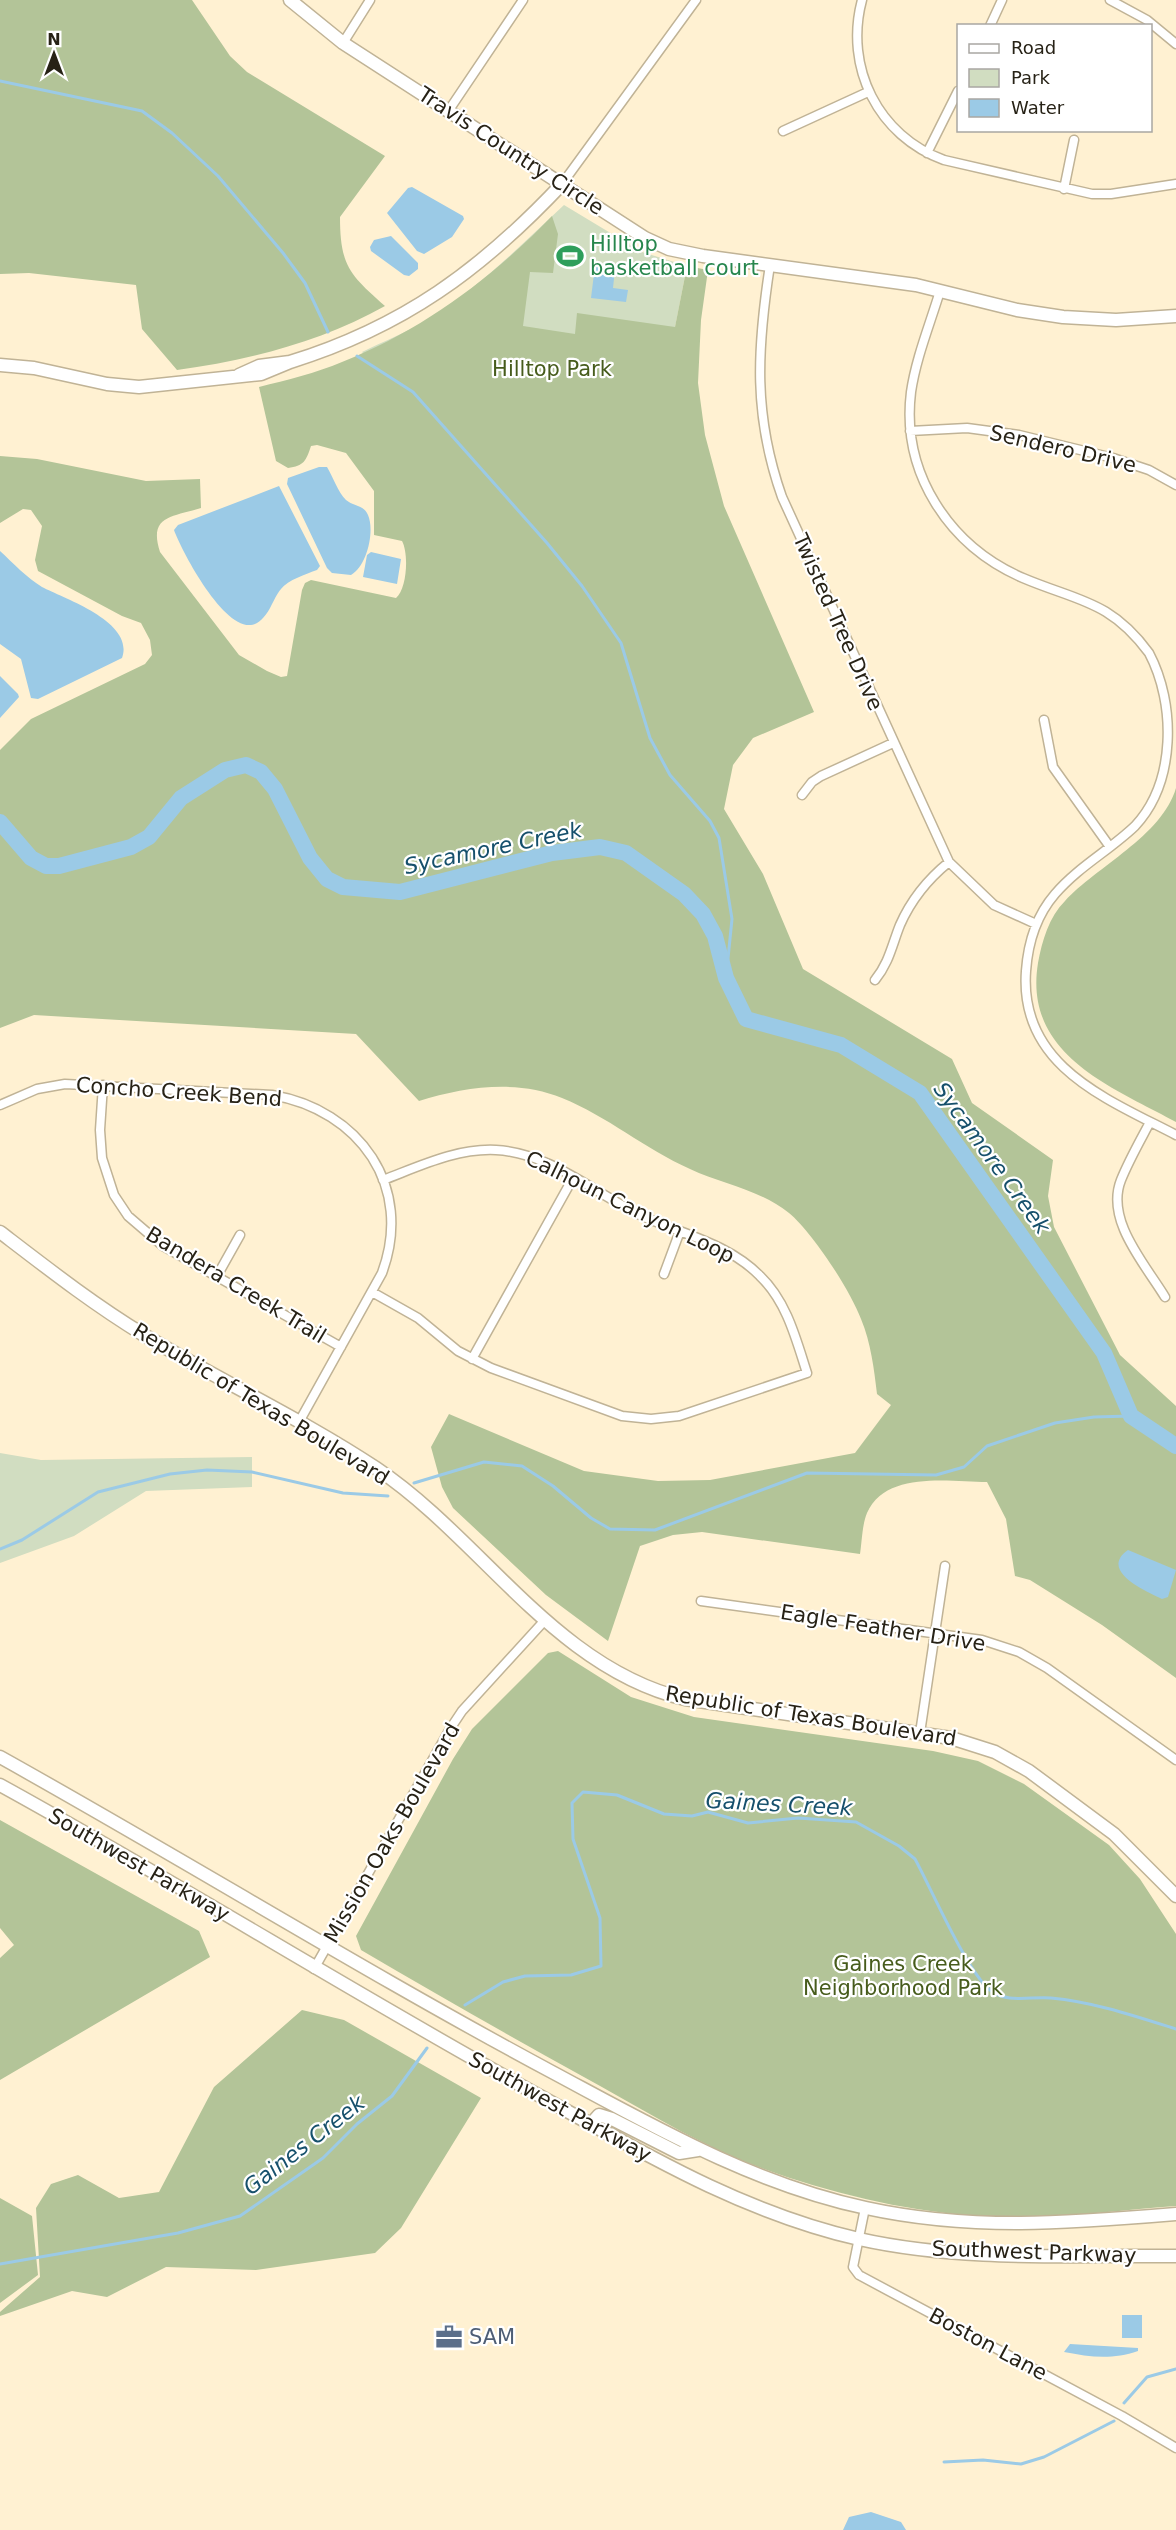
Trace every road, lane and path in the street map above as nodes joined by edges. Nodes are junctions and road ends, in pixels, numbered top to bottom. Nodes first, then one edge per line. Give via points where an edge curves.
1 (290, 0) edge
2 (370, 0) edge
3 (523, 0) edge
4 (696, 0) edge
5 (862, 0) edge
6 (1002, 0) edge
7 (1110, 0) edge
8 (991, 24) edge
9 (1152, 24) edge
10 (1152, 24) edge
11 (343, 43) junction
12 (1176, 44) edge
13 (867, 92) junction
14 (957, 93) edge
15 (449, 110) junction
16 (783, 131) dead end
17 (1074, 140) dead end
18 (927, 153) junction
19 (562, 184) junction
20 (1176, 184) edge
21 (1064, 189) junction
22 (770, 265) junction
23 (940, 291) junction
24 (1176, 316) edge
25 (0, 365) edge
26 (910, 431) junction
27 (1176, 485) edge
28 (1175, 711) edge
29 (1044, 720) dead end
30 (893, 743) junction
31 (802, 795) dead end
32 (1110, 846) junction
33 (949, 862) junction
34 (1036, 924) junction
35 (875, 980) dead end
36 (103, 1085) junction
37 (0, 1105) edge
38 (1150, 1122) junction
39 (1176, 1135) edge
40 (573, 1178) junction
41 (383, 1180) junction
42 (680, 1231) junction
43 (0, 1232) edge
44 (240, 1235) dead end
45 (664, 1274) dead end
46 (217, 1276) junction
47 (372, 1293) junction
48 (1165, 1297) dead end
49 (341, 1347) junction
50 (472, 1359) junction
51 (299, 1422) junction
52 (945, 1566) dead end
53 (701, 1601) dead end
54 (546, 1619) junction
55 (936, 1634) junction
56 (920, 1733) junction
57 (0, 1757) edge
58 (1176, 1760) edge
59 (0, 1785) edge
60 (1176, 1896) edge
61 (327, 1948) junction
62 (314, 1969) junction
63 (591, 2124) junction
64 (698, 2150) junction
65 (865, 2208) junction
66 (1176, 2214) edge
67 (859, 2239) junction
68 (1176, 2256) edge
69 (1176, 2448) edge

1 - 11 street, Travis Country Circle
2 - 11 street
3 - 15 street
4 - 19 street
5 - 13 street via 857,53
6 - 8 street
7 - 10 street
9 - 12 street
11 - 15 street, Travis Country Circle
13 - 16 street
13 - 18 street via 893,128
14 - 18 street
15 - 19 street, Travis Country Circle
17 - 21 street
18 - 21 street
19 - 22 street, Travis Country Circle via 659,245 682,253
19 - 25 street via 502,245 426,303 352,341 268,373 139,387
20 - 21 street via 1111,194
22 - 23 street, Travis Country Circle
22 - 30 street, Twisted Tree Drive via 758,372 768,452 782,498
23 - 24 street, Travis Country Circle via 1063,317 1116,320
23 - 26 street via 915,372
26 - 27 street, Sendero Drive via 967,429 1019,435 1113,458 1149,470
26 - 28 street via 926,489 957,532 1003,568 1079,596 1122,622 1152,656
28 - 32 street via 1173,751 1160,791 1138,824
29 - 32 street via 1053,767
30 - 31 street via 821,776
30 - 33 street, Twisted Tree Drive
32 - 34 street via 1062,886
33 - 34 street, Twisted Tree Drive via 994,905
33 - 35 street via 910,904 890,958
34 - 38 street via 1027,960 1027,995 1044,1045 1079,1083
36 - 37 street, Concho Creek Bend via 50,1086
36 - 41 street, Concho Creek Bend via 272,1095 305,1103 357,1135
36 - 46 street, Bandera Creek Trail via 100,1144 114,1195 128,1216 154,1240
38 - 39 street
38 - 48 street via 1120,1181 1117,1205 1125,1230
40 - 41 street, Calhoun Canyon Loop via 525,1154 487,1150 446,1156
40 - 42 street, Calhoun Canyon Loop via 638,1214
40 - 50 street
41 - 47 street, Concho Creek Bend via 390,1214 389,1247
42 - 45 street
42 - 50 street, Calhoun Canyon Loop via 730,1252 762,1277 783,1307 807,1373 694,1412 651,1419 605,1412
43 - 51 street, Republic of Texas Boulevard via 141,1334
44 - 46 street
46 - 49 street, Bandera Creek Trail
47 - 49 street, Concho Creek Bend
47 - 50 street, Calhoun Canyon Loop via 418,1318
49 - 51 street, Concho Creek Bend
51 - 54 street, Republic of Texas Boulevard via 397,1484
52 - 55 street
53 - 55 street, Eagle Feather Drive
54 - 56 street, Republic of Texas Boulevard via 599,1663 658,1692 700,1702
54 - 61 street, Mission Oaks Boulevard via 450,1729
55 - 56 street
55 - 58 street, Eagle Feather Drive via 982,1640 1019,1652
56 - 60 street, Republic of Texas Boulevard via 972,1743 1029,1771 1114,1834
57 - 61 street, Southwest Parkway
59 - 62 street, Southwest Parkway
61 - 62 street, Mission Oaks Boulevard
61 - 64 street, Southwest Parkway
62 - 63 street, Southwest Parkway
63 - 64 street via 599,2115 679,2153
63 - 67 street, Southwest Parkway via 726,2195 778,2216
64 - 65 street, Southwest Parkway via 758,2176
65 - 66 street, Southwest Parkway via 1000,2225
65 - 67 street, Boston Lane
67 - 68 street, Southwest Parkway via 944,2252
67 - 69 street, Boston Lane via 853,2267 859,2275

